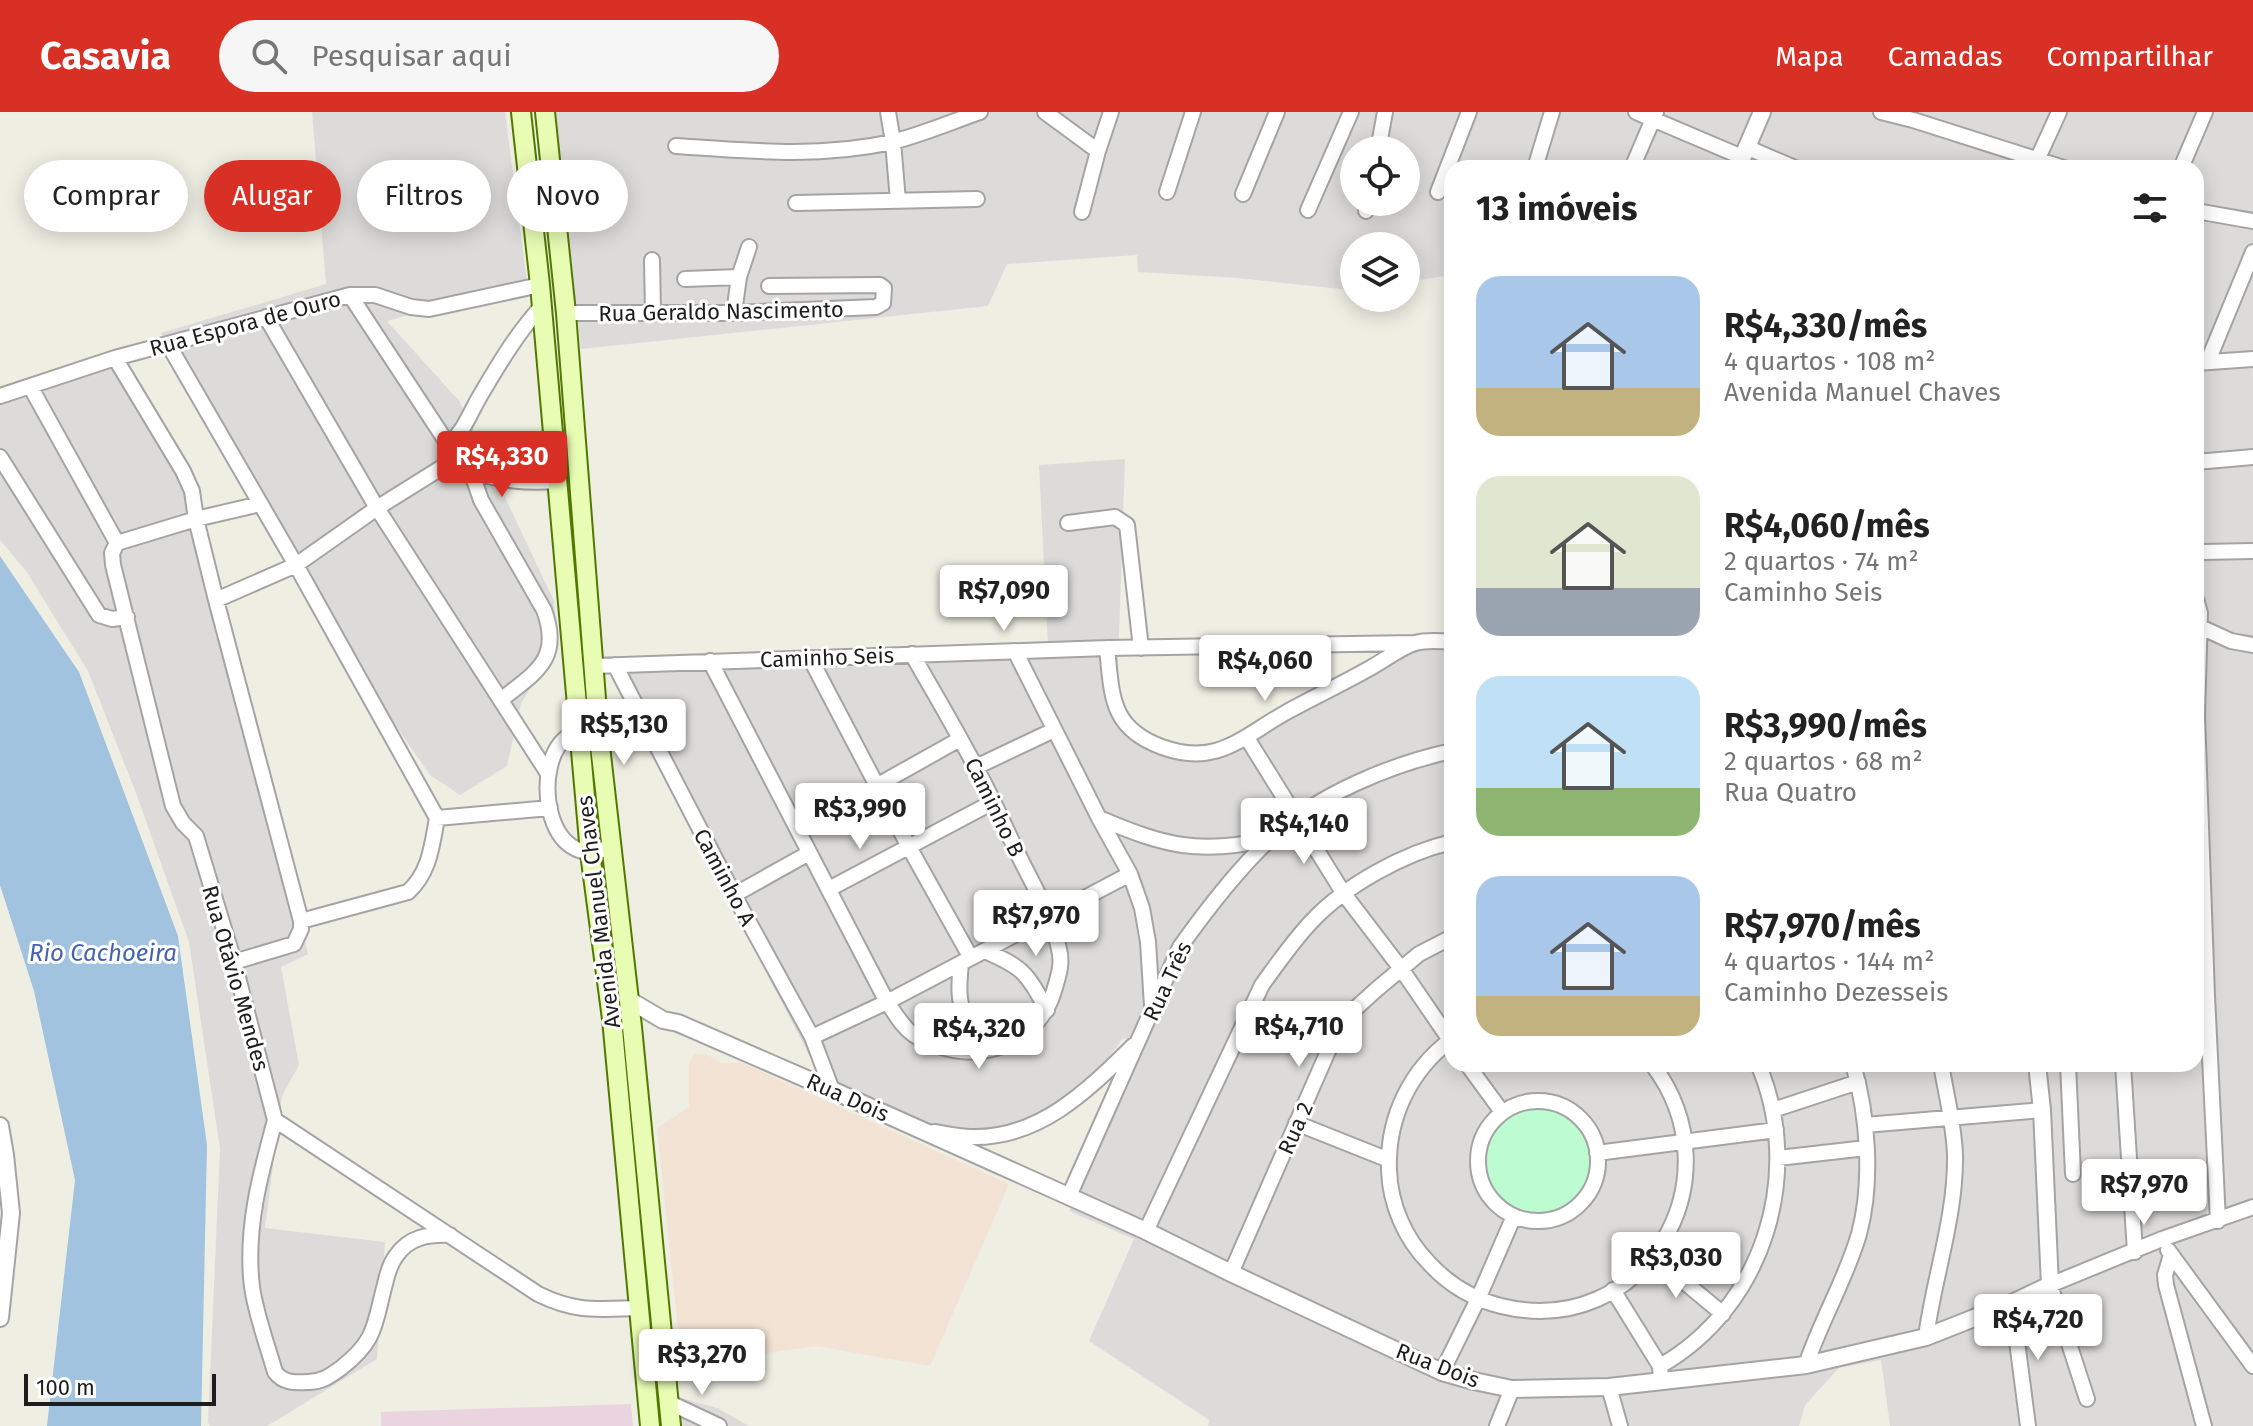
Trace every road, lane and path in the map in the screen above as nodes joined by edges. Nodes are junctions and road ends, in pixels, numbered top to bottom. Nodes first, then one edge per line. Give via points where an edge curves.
1 (521, 112) edge
2 (545, 112) edge
3 (888, 112) edge
4 (980, 112) edge
5 (1045, 112) edge
6 (1111, 112) edge
7 (1193, 112) edge
8 (1277, 112) edge
9 (1351, 112) edge
10 (1385, 112) edge
11 (1469, 112) edge
12 (1552, 112) edge
13 (1636, 112) edge
14 (1762, 112) edge
15 (1881, 112) edge
16 (2059, 112) edge
17 (2205, 112) edge
18 (1654, 115) edge
19 (1915, 116) edge
20 (1381, 136) edge
21 (893, 142) junction
22 (676, 146) dead end
23 (1098, 151) junction
24 (1742, 157) edge
25 (2038, 158) junction
26 (1450, 160) edge
27 (1537, 160) edge
28 (1635, 160) edge
29 (2043, 160) edge
30 (2184, 160) edge
31 (1444, 177) edge
32 (1167, 192) dead end
33 (1438, 192) dead end
34 (1243, 194) dead end
35 (977, 199) dead end
36 (898, 201) junction
37 (796, 203) dead end
38 (1308, 210) dead end
39 (1082, 212) dead end
40 (2204, 212) edge
41 (2253, 221) edge
42 (749, 247) dead end
43 (2253, 252) edge
44 (652, 260) dead end
45 (739, 277) junction
46 (685, 279) dead end
47 (540, 285) junction
48 (769, 286) dead end
49 (350, 295) junction
50 (542, 306) junction
51 (566, 313) junction
52 (734, 313) junction
53 (653, 314) junction
54 (266, 317) junction
55 (168, 344) junction
56 (115, 358) junction
57 (2204, 358) edge
58 (2253, 359) edge
59 (2204, 362) edge
60 (30, 386) junction
61 (0, 396) edge
62 (450, 444) junction
63 (0, 457) edge
64 (2253, 457) edge
65 (457, 458) junction
66 (2204, 461) edge
67 (471, 471) junction
68 (557, 481) junction
69 (260, 504) junction
70 (377, 508) junction
71 (196, 519) junction
72 (1068, 523) dead end
73 (117, 543) junction
74 (2204, 550) edge
75 (2253, 551) edge
76 (296, 565) junction
77 (216, 600) junction
78 (127, 617) junction
79 (2204, 628) edge
80 (1444, 642) edge
81 (1415, 643) junction
82 (2253, 645) edge
83 (1107, 648) junction
84 (1141, 648) junction
85 (1015, 651) junction
86 (912, 654) junction
87 (810, 658) junction
88 (710, 661) junction
89 (615, 665) junction
90 (594, 666) junction
91 (502, 699) junction
92 (1054, 730) junction
93 (578, 734) junction
94 (599, 737) junction
95 (1247, 738) junction
96 (960, 739) junction
97 (1444, 753) edge
98 (976, 767) junction
99 (547, 772) junction
100 (878, 786) junction
101 (993, 802) junction
102 (550, 808) junction
103 (437, 818) junction
104 (1099, 818) junction
105 (1296, 818) junction
106 (798, 830) junction
107 (1270, 839) junction
108 (1444, 845) edge
109 (612, 846) junction
110 (909, 847) junction
111 (590, 853) junction
112 (809, 853) junction
113 (1130, 874) junction
114 (829, 889) junction
115 (1344, 894) junction
116 (734, 895) junction
117 (1048, 916) junction
118 (301, 921) junction
119 (1444, 941) edge
120 (972, 957) junction
121 (234, 962) junction
122 (1402, 970) junction
123 (629, 1000) junction
124 (887, 1002) junction
125 (1047, 1010) junction
126 (1152, 1010) junction
127 (612, 1019) junction
128 (663, 1020) junction
129 (2204, 1024) edge
130 (632, 1027) junction
131 (1444, 1031) edge
132 (812, 1037) junction
133 (1140, 1039) junction
134 (1003, 1045) junction
135 (1444, 1047) edge
136 (1473, 1072) edge
137 (1657, 1072) edge
138 (1761, 1072) edge
139 (1855, 1072) edge
140 (1943, 1072) edge
141 (2038, 1072) edge
142 (2068, 1072) edge
143 (2124, 1072) edge
144 (1858, 1082) junction
145 (832, 1090) junction
146 (1773, 1110) junction
147 (2042, 1110) junction
148 (1502, 1112) junction
149 (1951, 1117) junction
150 (275, 1120) junction
151 (1296, 1123) junction
152 (1865, 1125) junction
153 (0, 1126) edge
154 (920, 1129) junction
155 (1776, 1130) junction
156 (1686, 1142) junction
157 (1866, 1148) junction
158 (1597, 1153) junction
159 (1778, 1158) junction
160 (1389, 1160) junction
161 (2073, 1174) dead end
162 (1069, 1196) junction
163 (2253, 1207) edge
164 (1514, 1216) junction
165 (2218, 1221) junction
166 (1146, 1231) junction
167 (450, 1235) junction
168 (2162, 1239) junction
169 (2135, 1252) junction
170 (2171, 1255) junction
171 (1653, 1256) junction
172 (1231, 1273) junction
173 (2050, 1285) junction
174 (1613, 1290) junction
175 (1478, 1299) junction
176 (2012, 1303) junction
177 (639, 1308) junction
178 (1723, 1314) junction
179 (0, 1318) edge
180 (1926, 1337) junction
181 (1806, 1365) junction
182 (2253, 1366) edge
183 (1442, 1372) junction
184 (1661, 1374) junction
185 (1609, 1387) junction
186 (1512, 1389) junction
187 (2087, 1399) dead end
188 (668, 1402) junction
189 (650, 1426) edge
190 (671, 1426) edge
191 (719, 1426) edge
192 (1497, 1426) edge
193 (1620, 1426) edge
194 (2028, 1426) edge
195 (2204, 1426) edge

1 - 47 main road, Avenida Manuel Chaves
2 - 51 main road, Avenida Manuel Chaves
3 - 21 street
4 - 21 street
5 - 23 street
6 - 23 street
7 - 32 street
8 - 34 street
9 - 38 street
10 - 20 street
11 - 26 street
12 - 27 street
13 - 18 street
14 - 24 street
15 - 19 street
16 - 25 street
17 - 30 street
18 - 24 street
18 - 28 street
19 - 25 street
21 - 22 street via 780,153
21 - 36 street
23 - 39 street
25 - 29 street
31 - 33 street
35 - 36 street
36 - 37 street
40 - 41 street
42 - 45 street
43 - 57 street
44 - 53 street
45 - 46 street
45 - 52 street
47 - 49 street, Rua Espora de Ouro via 429,309 375,295
47 - 50 main road, Avenida Manuel Chaves
48 - 52 street, Rua Geraldo Nascimento via 880,285 884,300 876,307
49 - 54 street, Rua Espora de Ouro
49 - 62 street
50 - 62 street via 517,335 465,428
50 - 68 main road, Avenida Manuel Chaves
51 - 53 street, Rua Geraldo Nascimento
51 - 90 main road, Avenida Manuel Chaves
52 - 53 street, Rua Geraldo Nascimento
54 - 55 street, Rua Espora de Ouro
54 - 70 street
55 - 56 street, Rua Espora de Ouro
55 - 69 street
56 - 60 street, Rua Espora de Ouro
56 - 71 street via 183,471
58 - 59 street
60 - 61 street, Rua Espora de Ouro
60 - 73 street
62 - 65 street
63 - 78 street via 99,615
64 - 66 street
65 - 67 street
65 - 70 street
67 - 68 street via 514,482
67 - 91 street via 481,500 550,627 551,645 540,669
68 - 93 main road, Avenida Manuel Chaves
69 - 71 street
69 - 76 street
70 - 76 street
70 - 91 street
71 - 73 street
71 - 77 street
72 - 84 street via 1115,517 1127,525
73 - 78 street, Rua Otávio Mendes via 112,560
74 - 75 street
76 - 77 street
76 - 103 street
77 - 118 street
78 - 121 street, Rua Otávio Mendes via 173,806 196,836
79 - 82 street
80 - 81 street, Caminho Seis
81 - 84 street, Caminho Seis
81 - 95 street, Caminho Seis
83 - 84 street, Caminho Seis
83 - 85 street, Caminho Seis
83 - 95 street, Caminho Seis via 1113,702 1144,739 1185,753 1212,753
85 - 86 street, Caminho Seis
85 - 92 street
86 - 87 street, Caminho Seis
86 - 96 street, Caminho B
87 - 88 street, Caminho Seis
87 - 100 street
88 - 89 street, Caminho Seis
88 - 106 street, Caminho B
89 - 90 street, Caminho Seis
89 - 116 street, Caminho A
90 - 94 main road, Avenida Manuel Chaves
91 - 99 street
92 - 98 street
92 - 104 street
93 - 94 street
93 - 99 street via 558,748
93 - 111 main road, Avenida Manuel Chaves
94 - 109 main road, Avenida Manuel Chaves
95 - 105 street
96 - 98 street, Caminho B
96 - 100 street
97 - 105 street, Rua Três via 1376,776
98 - 101 street, Caminho B
99 - 102 street
100 - 106 street
100 - 110 street
101 - 110 street
101 - 117 street, Caminho B
102 - 103 street
102 - 111 street via 564,840
103 - 118 street via 425,870 408,892
104 - 107 street via 1194,848
104 - 113 street
105 - 107 street, Rua Três
105 - 115 street
106 - 112 street, Caminho B
107 - 126 street, Rua Três via 1180,947
108 - 115 street via 1410,856
109 - 111 street
109 - 123 main road, Avenida Manuel Chaves
110 - 114 street
110 - 120 street
111 - 127 main road, Avenida Manuel Chaves
112 - 114 street, Caminho B
112 - 116 street
113 - 117 street
113 - 126 street via 1148,942
114 - 124 street, Caminho B
115 - 122 street
115 - 166 street via 1314,919 1262,985
116 - 132 street, Caminho A
117 - 120 street
117 - 125 street, Caminho B via 1061,967
118 - 121 street via 294,944
119 - 122 street, Rua 2
120 - 124 street
120 - 125 street via 1007,960 1022,970
120 - 134 street via 958,988 960,1004 979,1031
121 - 150 street, Rua Otávio Mendes
122 - 131 street
122 - 151 street, Rua 2 via 1356,1008 1336,1033
123 - 128 street, Rua Dois
123 - 130 main road, Avenida Manuel Chaves
124 - 132 street
124 - 134 street, Caminho B via 915,1036 941,1047 969,1053
125 - 134 street, Caminho B via 1024,1035
126 - 133 street, Rua Três
127 - 130 street
127 - 177 main road, Avenida Manuel Chaves
128 - 130 street
128 - 145 street, Rua Dois
129 - 165 street
130 - 188 main road, Avenida Manuel Chaves
132 - 145 street, Caminho A
133 - 154 street via 1089,1090 1028,1128 970,1137
133 - 162 street, Rua Três
135 - 160 street via 1424,1064 1405,1093 1393,1125
136 - 148 street
137 - 156 street via 1671,1093
138 - 146 street
139 - 144 street
140 - 149 street
141 - 147 street
142 - 161 street
143 - 169 street
144 - 146 street
144 - 152 street
145 - 154 street, Rua Dois
146 - 155 street
147 - 149 street
147 - 173 street
148 - 158 street via 1528,1101 1562,1106 1588,1128
148 - 164 street via 1484,1134 1478,1168 1491,1199
149 - 152 street
149 - 180 street via 1951,1205
150 - 167 street
150 - 167 street via 256,1187 250,1244 252,1288 278,1377 295,1383 320,1381 346,1364 373,1333 394,1258 412,1240
151 - 160 street
151 - 172 street, Rua 2
152 - 157 street
153 - 179 street via 11,1213
154 - 162 street, Rua Dois
155 - 156 street
155 - 159 street
156 - 158 street
156 - 171 street via 1679,1210
157 - 159 street
157 - 181 street via 1859,1233
158 - 164 street via 1595,1181 1574,1209 1548,1220
159 - 178 street via 1765,1240
160 - 175 street via 1392,1194 1412,1242 1441,1275
162 - 166 street, Rua Dois
163 - 165 street, Rua Dois
164 - 175 street
165 - 168 street, Rua Dois
166 - 172 street, Rua Dois
167 - 177 street via 560,1305
168 - 169 street, Rua Dois
168 - 170 street
169 - 173 street, Rua Dois
170 - 182 street
170 - 195 street via 2166,1285
171 - 174 street
171 - 178 street
172 - 183 street, Rua Dois
173 - 176 street, Rua Dois
173 - 187 street
174 - 175 street via 1546,1311 1511,1309
174 - 184 street
175 - 183 street
176 - 180 street, Rua Dois
176 - 194 street
177 - 189 main road, Avenida Manuel Chaves
178 - 184 street
180 - 181 street, Rua Dois
181 - 184 street, Rua Dois
183 - 186 street, Rua Dois
184 - 185 street, Rua Dois
185 - 186 street, Rua Dois
185 - 193 street
186 - 192 street
188 - 190 main road, Avenida Manuel Chaves
188 - 191 street

